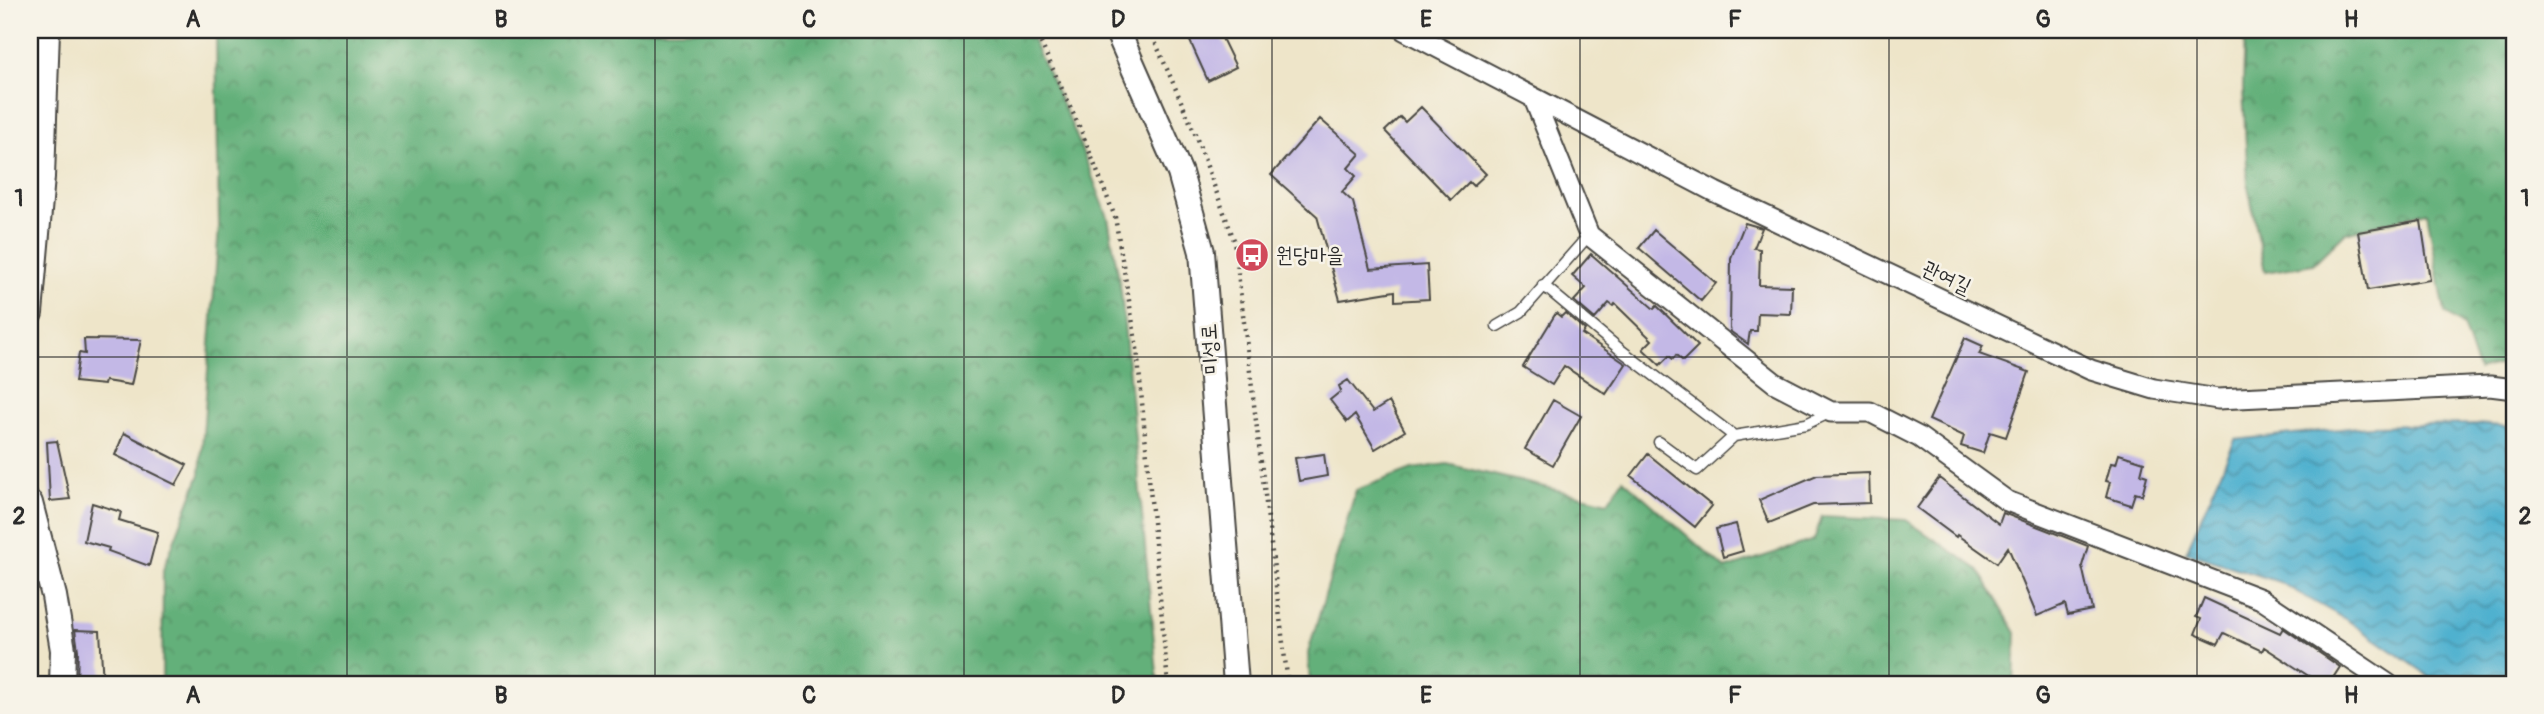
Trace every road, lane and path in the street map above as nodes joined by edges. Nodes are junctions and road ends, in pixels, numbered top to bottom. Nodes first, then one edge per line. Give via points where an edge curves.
1 (47, 30) edge
2 (1035, 30) edge
3 (1117, 30) edge
4 (1150, 30) edge
5 (1404, 30) edge
6 (1534, 99) junction
7 (1589, 235) junction
8 (1543, 285) junction
9 (30, 313) edge
10 (1497, 326) dead end
11 (2514, 389) edge
12 (1831, 412) junction
13 (1734, 436) junction
14 (1659, 442) dead end
15 (30, 503) edge
16 (62, 684) edge
17 (1168, 684) edge
18 (1237, 684) edge
19 (1288, 684) edge
20 (2388, 684) edge

1 - 9 street via 42,177
2 - 17 path via 1115,217 1137,348
3 - 18 street, 미성로 via 1180,173 1202,252
4 - 19 path via 1234,240
5 - 6 street, 관여길
6 - 7 street
6 - 11 street, 관여길 via 1715,192 2091,370 2154,389 2218,399 2490,386
7 - 8 lane
7 - 12 street via 1775,383
8 - 10 lane via 1521,312
8 - 13 lane
12 - 13 lane via 1806,424
12 - 20 street via 1870,412 1919,437 2007,501 2260,599
13 - 14 lane via 1697,470
15 - 16 street via 54,596 63,650

